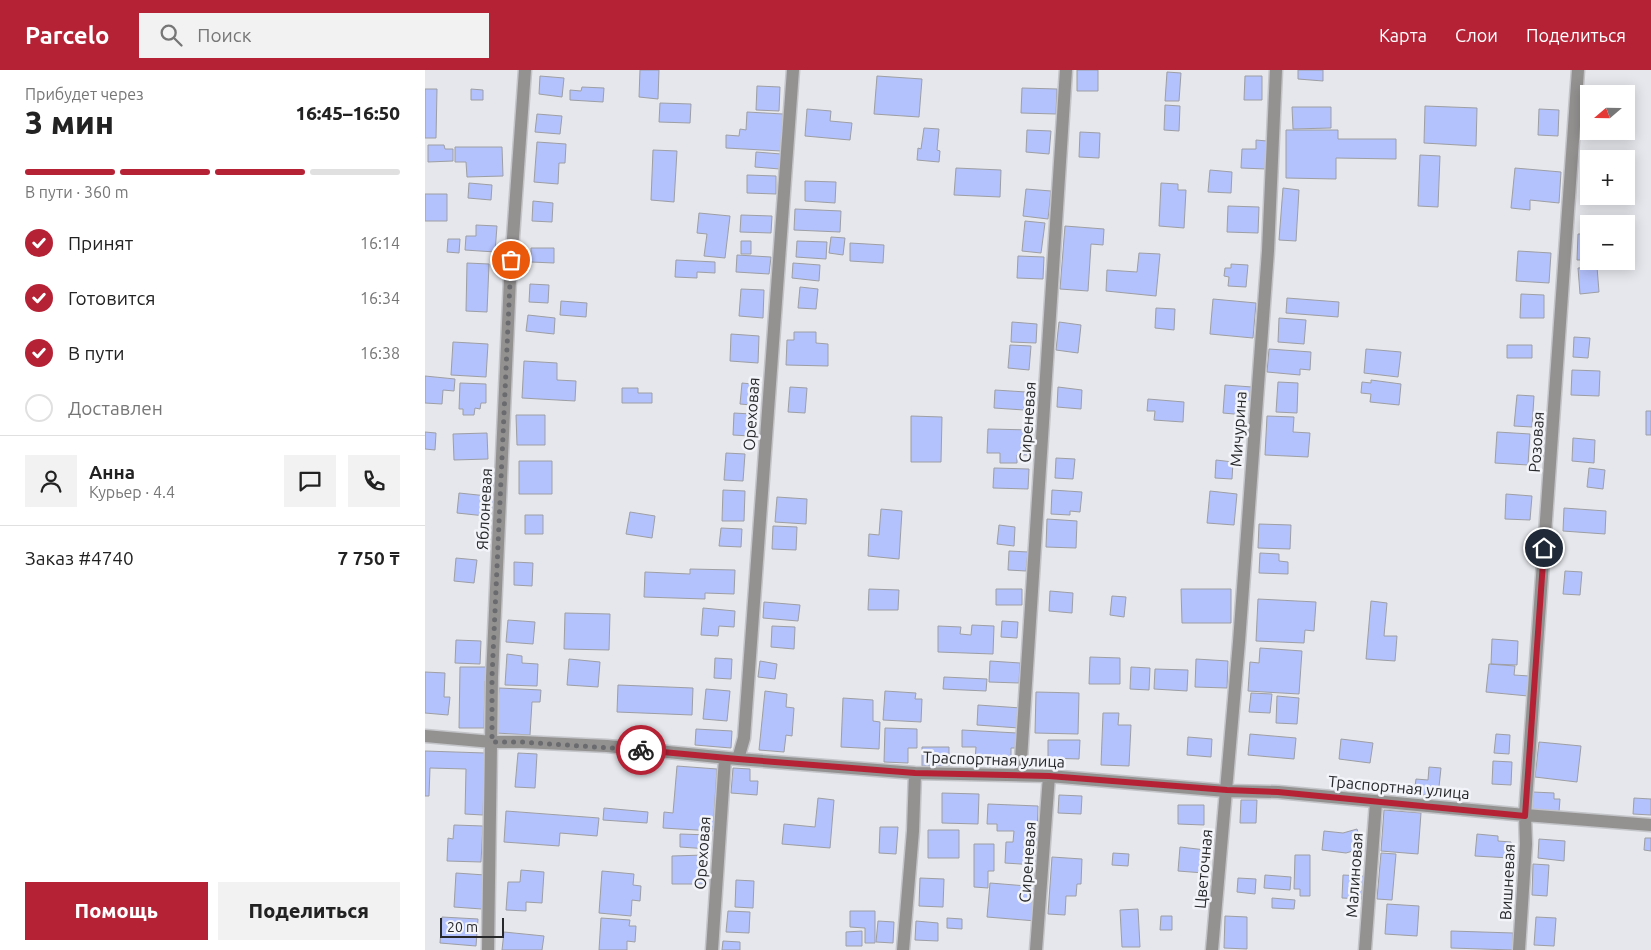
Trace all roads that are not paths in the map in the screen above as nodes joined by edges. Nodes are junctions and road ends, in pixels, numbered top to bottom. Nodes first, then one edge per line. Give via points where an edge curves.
1 (525, 70) edge
2 (793, 70) edge
3 (1066, 70) edge
4 (1276, 70) edge
5 (1578, 70) edge
6 (425, 736) edge
7 (492, 742) junction
8 (732, 759) junction
9 (915, 773) junction
10 (1020, 775) junction
11 (1049, 776) junction
12 (1227, 790) junction
13 (1376, 802) junction
14 (1525, 816) junction
15 (1651, 825) edge
16 (488, 950) edge
17 (712, 950) edge
18 (903, 950) edge
19 (1036, 950) edge
20 (1212, 950) edge
21 (1365, 950) edge
22 (1519, 950) edge

1 - 7 street, Яблоневая via 509,288
2 - 8 street, Ореховая via 743,738
3 - 10 street, Сиреневая
4 - 12 street, Мичурина via 1268,251
5 - 14 street, Розовая
6 - 7 street, Траспортная улица
7 - 8 street, Траспортная улица via 607,746
7 - 16 street, Яблоневая
8 - 9 street, Траспортная улица
8 - 17 street, Ореховая
9 - 10 street, Траспортная улица
9 - 18 street
10 - 11 street, Траспортная улица
11 - 12 street, Траспортная улица
11 - 19 street, Сиреневая
12 - 13 street, Траспортная улица
12 - 20 street, Цветочная
13 - 14 street, Траспортная улица
13 - 21 street, Малиновая
14 - 15 street, Траспортная улица
14 - 22 street, Вишневая

